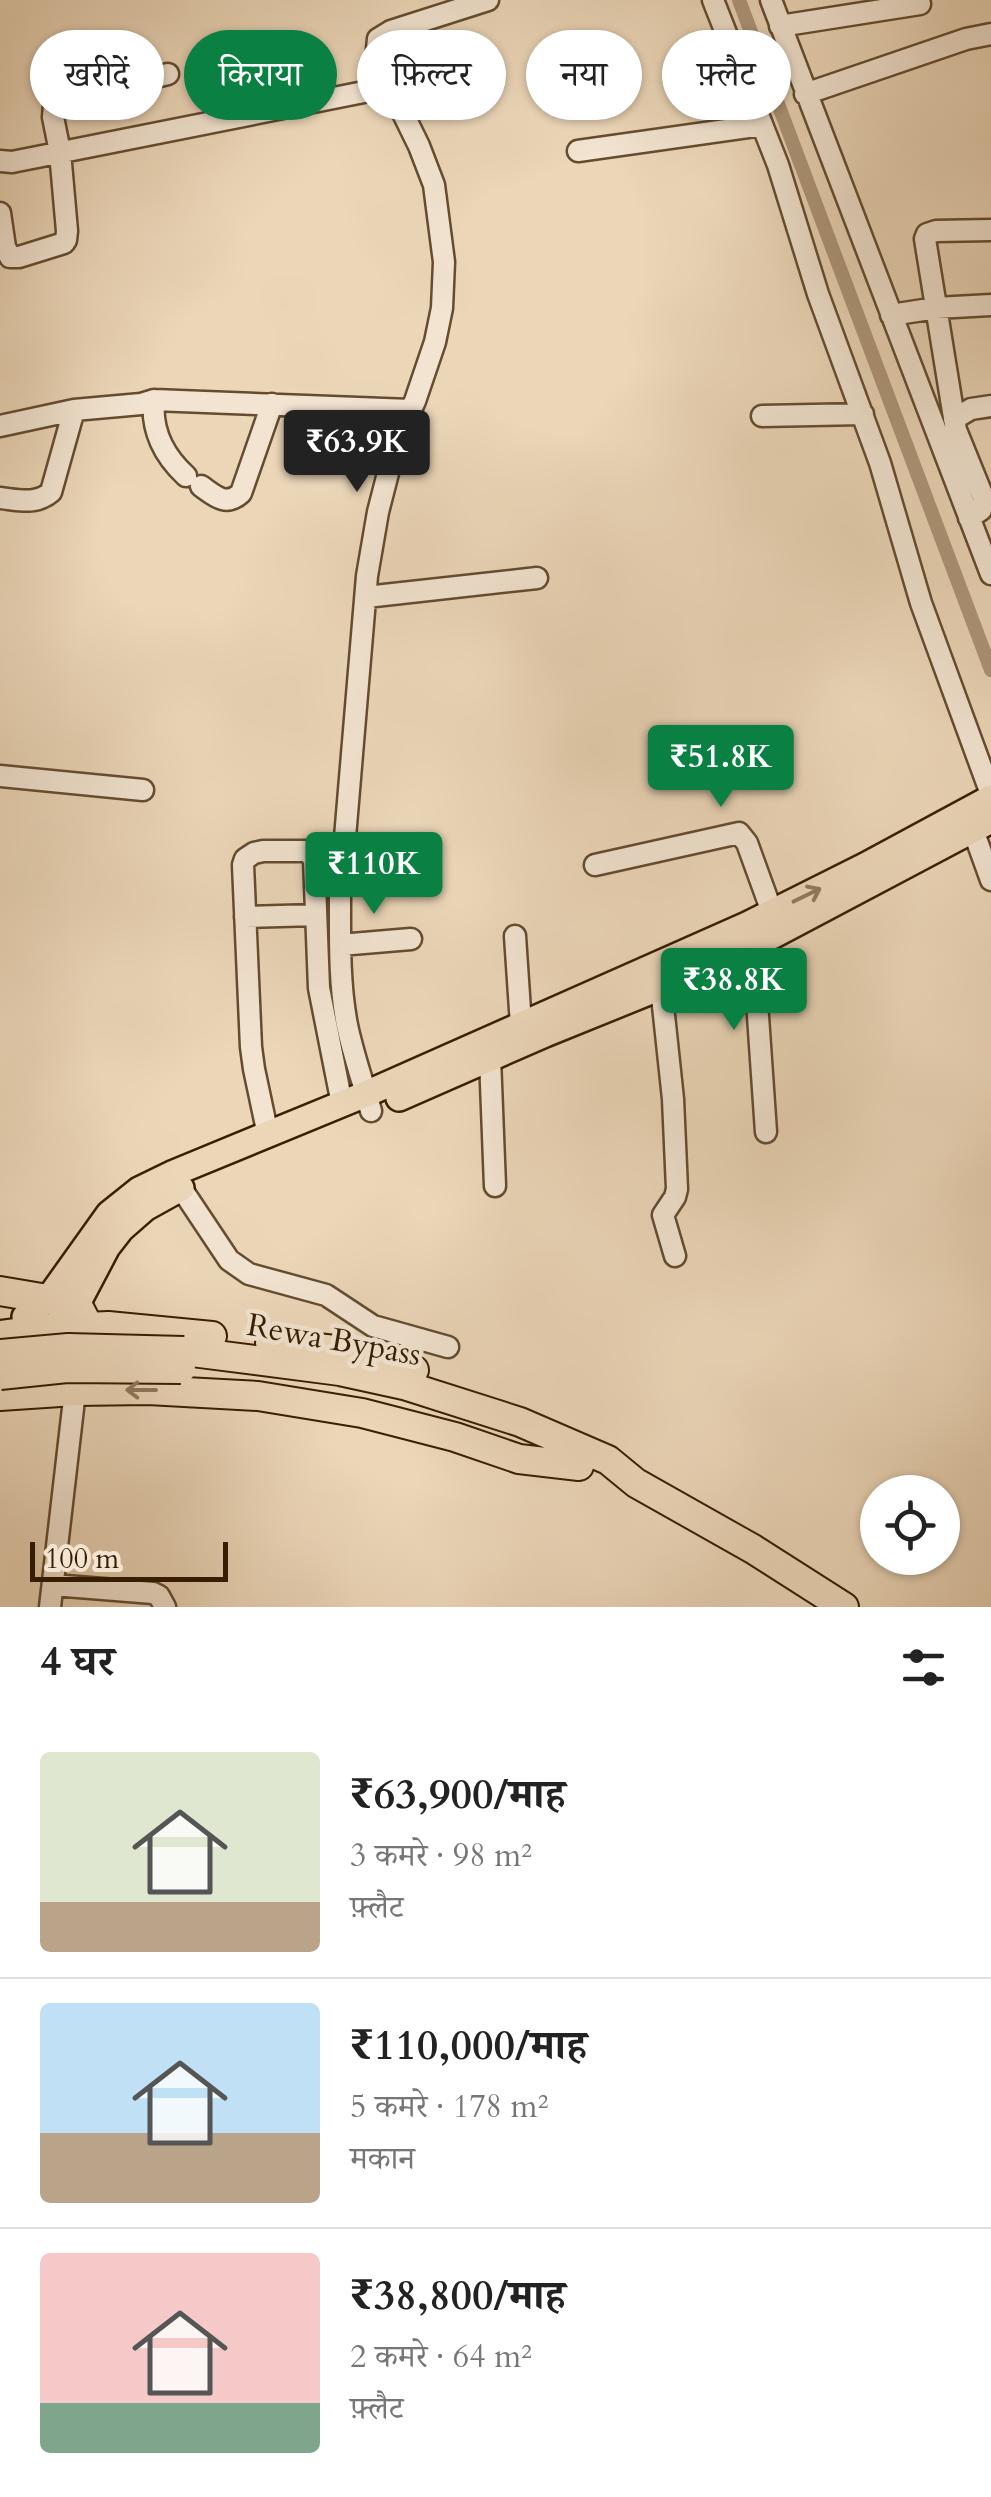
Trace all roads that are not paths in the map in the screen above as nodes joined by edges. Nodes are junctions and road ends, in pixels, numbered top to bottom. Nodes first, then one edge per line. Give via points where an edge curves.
1 (488, 0) edge
2 (713, 0) edge
3 (770, 0) edge
4 (920, 4) dead end
5 (443, 6) edge
6 (780, 26) junction
7 (393, 30) edge
8 (991, 34) edge
9 (168, 74) dead end
10 (357, 93) edge
11 (805, 94) junction
12 (405, 120) edge
13 (762, 124) junction
14 (578, 151) dead end
15 (60, 152) junction
16 (0, 162) edge
17 (0, 212) edge
18 (991, 230) edge
19 (991, 305) edge
20 (936, 308) junction
21 (891, 315) junction
22 (149, 405) junction
23 (991, 406) edge
24 (74, 410) junction
25 (271, 410) junction
26 (863, 414) junction
27 (762, 416) dead end
28 (407, 417) junction
29 (954, 420) junction
30 (0, 426) edge
31 (0, 498) edge
32 (970, 518) junction
33 (987, 551) edge
34 (991, 574) edge
35 (537, 578) dead end
36 (366, 596) junction
37 (0, 776) edge
38 (143, 790) dead end
39 (991, 796) edge
40 (982, 825) edge
41 (595, 866) dead end
42 (991, 880) edge
43 (772, 912) junction
44 (316, 916) junction
45 (246, 917) junction
46 (750, 934) junction
47 (515, 936) dead end
48 (411, 939) dead end
49 (340, 945) junction
50 (661, 987) junction
51 (521, 1025) junction
52 (490, 1058) junction
53 (360, 1103) junction
54 (766, 1132) dead end
55 (268, 1135) junction
56 (177, 1181) junction
57 (495, 1186) dead end
58 (674, 1256) dead end
59 (0, 1291) edge
60 (33, 1316) edge
61 (83, 1316) junction
62 (0, 1335) edge
63 (448, 1347) dead end
64 (0, 1354) edge
65 (0, 1375) edge
66 (74, 1391) junction
67 (0, 1396) edge
68 (519, 1432) junction
69 (608, 1460) junction
70 (579, 1466) junction
71 (636, 1482) junction
72 (53, 1585) junction
73 (50, 1607) edge
74 (165, 1607) edge
75 (844, 1607) edge

1 - 5 street
2 - 13 street
3 - 6 street
4 - 6 street
5 - 7 street
6 - 11 street
8 - 11 street
9 - 15 street via 58,102 52,117
10 - 15 street
11 - 21 street
12 - 28 street via 427,164 444,262 435,342
13 - 14 street
13 - 26 street
15 - 16 street
15 - 17 street via 64,243 10,256
18 - 20 street via 926,236
19 - 20 street
20 - 21 street
20 - 29 street
21 - 32 street
22 - 24 street
22 - 25 street
22 - 25 street via 167,456 226,501 241,493
23 - 29 street
24 - 30 street
24 - 31 street via 51,492 39,500
25 - 28 street
26 - 27 street
26 - 39 street via 921,604
28 - 36 street via 386,476
29 - 32 street via 984,499
32 - 33 street
33 - 34 street
35 - 36 street
36 - 49 street
37 - 38 street
43 -> 39 main road
40 - 42 street
40 - 46 main road via 889,876
41 - 43 street via 739,833
43 - 46 main road
44 - 45 street
44 - 45 street via 314,859 282,851 245,859
44 - 53 street via 319,988
45 - 55 street via 252,1058
46 - 50 main road
46 - 51 main road
46 - 54 street
47 - 51 street
48 - 49 street
49 - 53 street
50 - 52 main road
50 - 58 street via 676,1189 663,1214
51 - 53 main road
52 - 53 main road
52 - 57 street
53 - 55 main road
53 - 56 main road
55 - 56 main road
56 - 60 main road via 139,1190 109,1214
56 - 61 main road via 107,1247
56 - 63 street via 238,1268 326,1295 372,1326
59 - 60 highway
60 - 61 highway
60 - 62 highway
60 - 66 highway
61 - 66 highway
61 - 69 highway via 108,1326 354,1352 540,1412 575,1428
64 - 68 highway, Rewa Bypass, bridge via 184,1351 340,1371 404,1385
65 - 68 highway, Rewa Bypass, bridge via 146,1368 264,1378
66 - 67 highway
70 -> 66 highway via 520,1460 456,1436 258,1396
66 - 72 street
68 - 69 highway, Rewa Bypass
68 - 70 highway, Rewa Bypass
69 - 71 highway, Rewa Bypass
70 - 71 highway, Rewa Bypass
71 - 75 highway, Rewa Bypass
72 - 73 street
72 - 74 street via 153,1593

